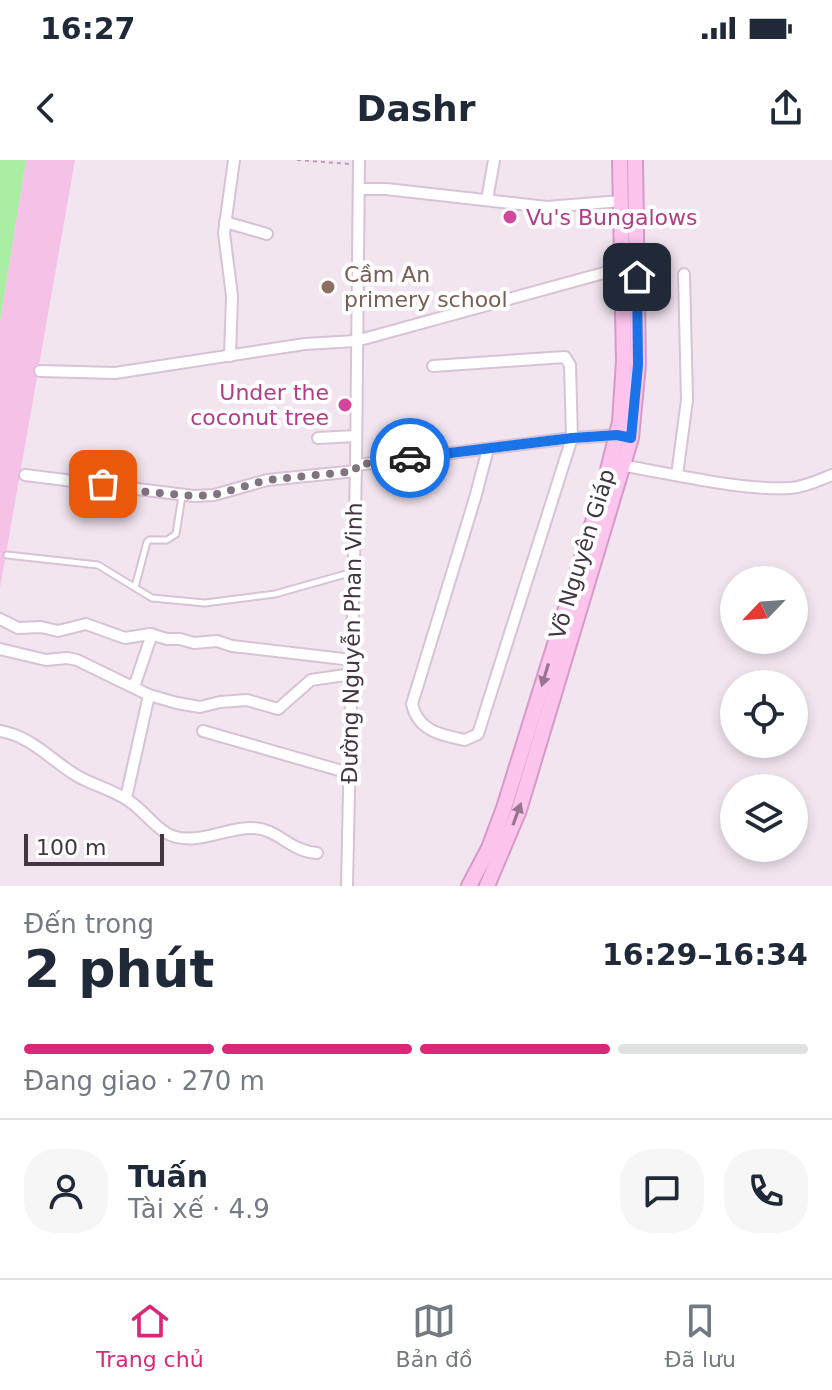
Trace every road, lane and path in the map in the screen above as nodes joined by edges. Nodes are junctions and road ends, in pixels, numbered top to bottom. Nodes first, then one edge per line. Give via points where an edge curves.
1 (234, 160) edge
2 (297, 160) edge
3 (494, 160) edge
4 (620, 160) edge
5 (635, 160) edge
6 (359, 163) edge
7 (359, 189) junction
8 (487, 200) junction
9 (621, 201) junction
10 (225, 222) junction
11 (267, 234) dead end
12 (622, 268) junction
13 (684, 274) dead end
14 (356, 341) junction
15 (230, 356) junction
16 (433, 366) dead end
17 (40, 371) dead end
18 (356, 436) junction
19 (624, 437) junction
20 (318, 438) dead end
21 (572, 438) junction
22 (488, 449) junction
23 (625, 466) junction
24 (356, 468) junction
25 (25, 475) dead end
26 (677, 475) junction
27 (832, 475) edge
28 (182, 496) junction
29 (7, 555) dead end
30 (354, 572) junction
31 (135, 587) junction
32 (0, 619) edge
33 (152, 634) junction
34 (0, 649) edge
35 (352, 660) junction
36 (352, 674) junction
37 (134, 687) junction
38 (149, 695) junction
39 (0, 731) edge
40 (203, 731) dead end
41 (349, 773) junction
42 (126, 798) junction
43 (317, 853) dead end
44 (347, 886) edge
45 (469, 886) edge
46 (487, 886) edge

1 - 10 street
2 - 6 path
3 - 8 street
4 - 9 main road, Võ Nguyên Giáp
5 - 19 main road, Võ Nguyên Giáp via 638,365
6 - 7 street, Đường Nguyễn Phan Vinh
7 - 8 street
7 - 14 street, Đường Nguyễn Phan Vinh
8 - 9 street via 547,207
9 - 12 main road, Võ Nguyên Giáp
10 - 11 street
10 - 15 street via 232,296
12 - 14 street
12 - 19 main road, Võ Nguyên Giáp
13 - 26 street via 687,400
14 - 15 street
14 - 18 street, Đường Nguyễn Phan Vinh
15 - 17 street via 115,373
16 - 21 street via 565,357 570,365
18 - 20 street
18 - 24 street, Đường Nguyễn Phan Vinh
19 - 21 street
19 - 23 main road, Võ Nguyên Giáp
19 -> 45 main road, Võ Nguyên Giáp via 504,808
21 - 22 street
21 - 22 street via 478,734 465,740 421,725 412,704
22 - 24 street
23 - 26 street
46 -> 23 main road, Võ Nguyên Giáp via 519,810
24 - 28 street via 267,480 214,495
24 - 30 street, Đường Nguyễn Phan Vinh
25 - 28 street
26 - 27 street via 791,488
28 - 31 lane via 176,534 147,542
29 - 31 lane via 98,565
30 - 31 lane via 275,594 205,603 152,598
30 - 35 street, Đường Nguyễn Phan Vinh
32 - 33 street via 18,628 58,631 86,624 125,638
33 - 35 street
33 - 37 street
34 - 37 street via 46,660 77,660
35 - 36 street, Đường Nguyễn Phan Vinh
36 - 38 street via 311,680 278,709 247,700 200,707
36 - 41 street, Đường Nguyễn Phan Vinh
37 - 38 street
38 - 42 street
39 - 42 street
40 - 41 street
41 - 44 street, Đường Nguyễn Phan Vinh
42 - 43 street via 176,837 260,829 279,835 297,850

